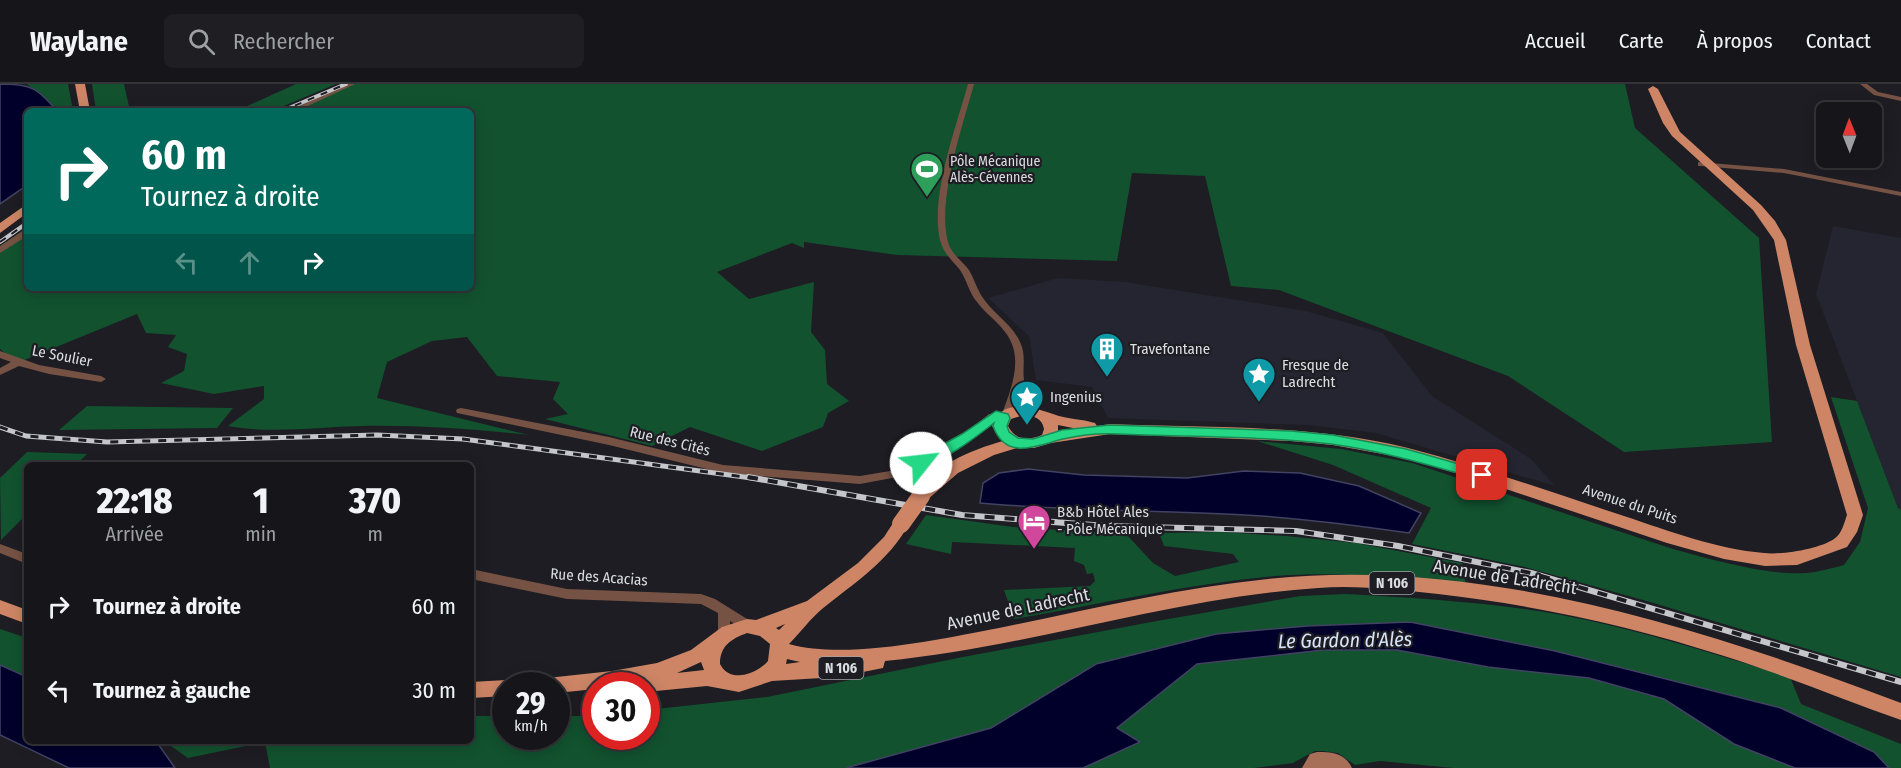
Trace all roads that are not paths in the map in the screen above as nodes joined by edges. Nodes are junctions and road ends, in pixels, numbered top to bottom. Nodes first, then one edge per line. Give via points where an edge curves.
1 (80, 84) edge
2 (352, 84) edge
3 (971, 84) edge
4 (1863, 84) edge
5 (1652, 87) edge
6 (1888, 97) junction
7 (1901, 99) edge
8 (1901, 107) edge
9 (84, 108) edge
10 (298, 108) edge
11 (1710, 169) junction
12 (1752, 169) junction
13 (1901, 194) edge
14 (24, 209) edge
15 (0, 229) edge
16 (24, 234) edge
17 (0, 250) edge
18 (0, 354) edge
19 (17, 363) junction
20 (0, 372) edge
21 (1019, 378) junction
22 (101, 379) dead end
23 (461, 411) dead end
24 (1042, 415) junction
25 (1004, 419) junction
26 (1110, 429) junction
27 (1048, 438) junction
28 (1015, 443) junction
29 (963, 462) junction
30 (0, 548) edge
31 (24, 558) edge
32 (474, 575) edge
33 (813, 606) junction
34 (0, 607) edge
35 (724, 611) junction
36 (24, 616) edge
37 (753, 626) junction
38 (719, 639) junction
39 (780, 646) junction
40 (914, 651) junction
41 (767, 674) junction
42 (726, 682) junction
43 (570, 683) edge
44 (660, 683) edge
45 (492, 689) edge
46 (474, 691) edge
47 (474, 691) edge
48 (492, 692) edge
49 (1901, 712) edge
50 (1309, 768) edge
51 (1343, 768) edge

1 - 9 main road
2 - 10 street
3 - 21 street via 944,197 943,238 949,256 966,272 980,302 1012,336 1020,359
4 - 6 street
5 - 11 main road, Avenue du Puits via 1653,107 1662,126
6 - 7 street
6 - 8 street
11 - 12 street
11 - 12 street
11 - 26 main road, Avenue du Puits via 1756,215 1783,256 1803,345 1855,515 1841,543 1797,559 1765,560 1724,554 1406,453 1291,436
12 - 13 street via 1798,173
14 - 15 main road
16 - 17 street
18 - 19 street, Le Soulier
19 - 20 street
19 - 22 street, Le Soulier
21 - 24 street via 1025,397
21 - 25 street
23 - 25 street, Rue des Cités via 723,469 845,480 875,478 921,463 967,437 993,416
24 - 25 main road via 1024,410
24 - 26 main road, Avenue du Puits
24 - 27 main road via 1052,429
25 - 28 main road via 1003,434
25 - 29 main road via 993,438
26 - 27 main road, Avenue du Puits
27 - 28 main road via 1034,444
28 - 29 main road
29 - 33 main road, bridge via 935,480 890,541 864,568
30 - 31 street
32 - 35 street, Rue des Acacias via 567,594 693,598 711,602
33 - 37 main road
33 - 39 main road
34 - 36 main road
35 - 37 street, Rue des Acacias
35 - 38 street
37 - 38 main road
37 - 39 main road via 768,630
38 - 42 main road via 709,662 717,677
38 - 43 main road via 703,653 668,669
39 - 40 main road, Avenue de Ladrecht / N 106 via 800,655 827,659
39 - 41 main road via 777,662
40 - 41 main road, Avenue de Ladrecht / N 106 via 838,669
40 - 49 main road, Avenue de Ladrecht / N 106 via 1181,598 1321,581 1381,582 1490,592 1639,623 1813,678
41 - 42 main road via 747,683
42 - 44 main road via 707,678
45 - 46 main road
47 - 48 main road
50 - 51 main road via 1317,760 1327,759

